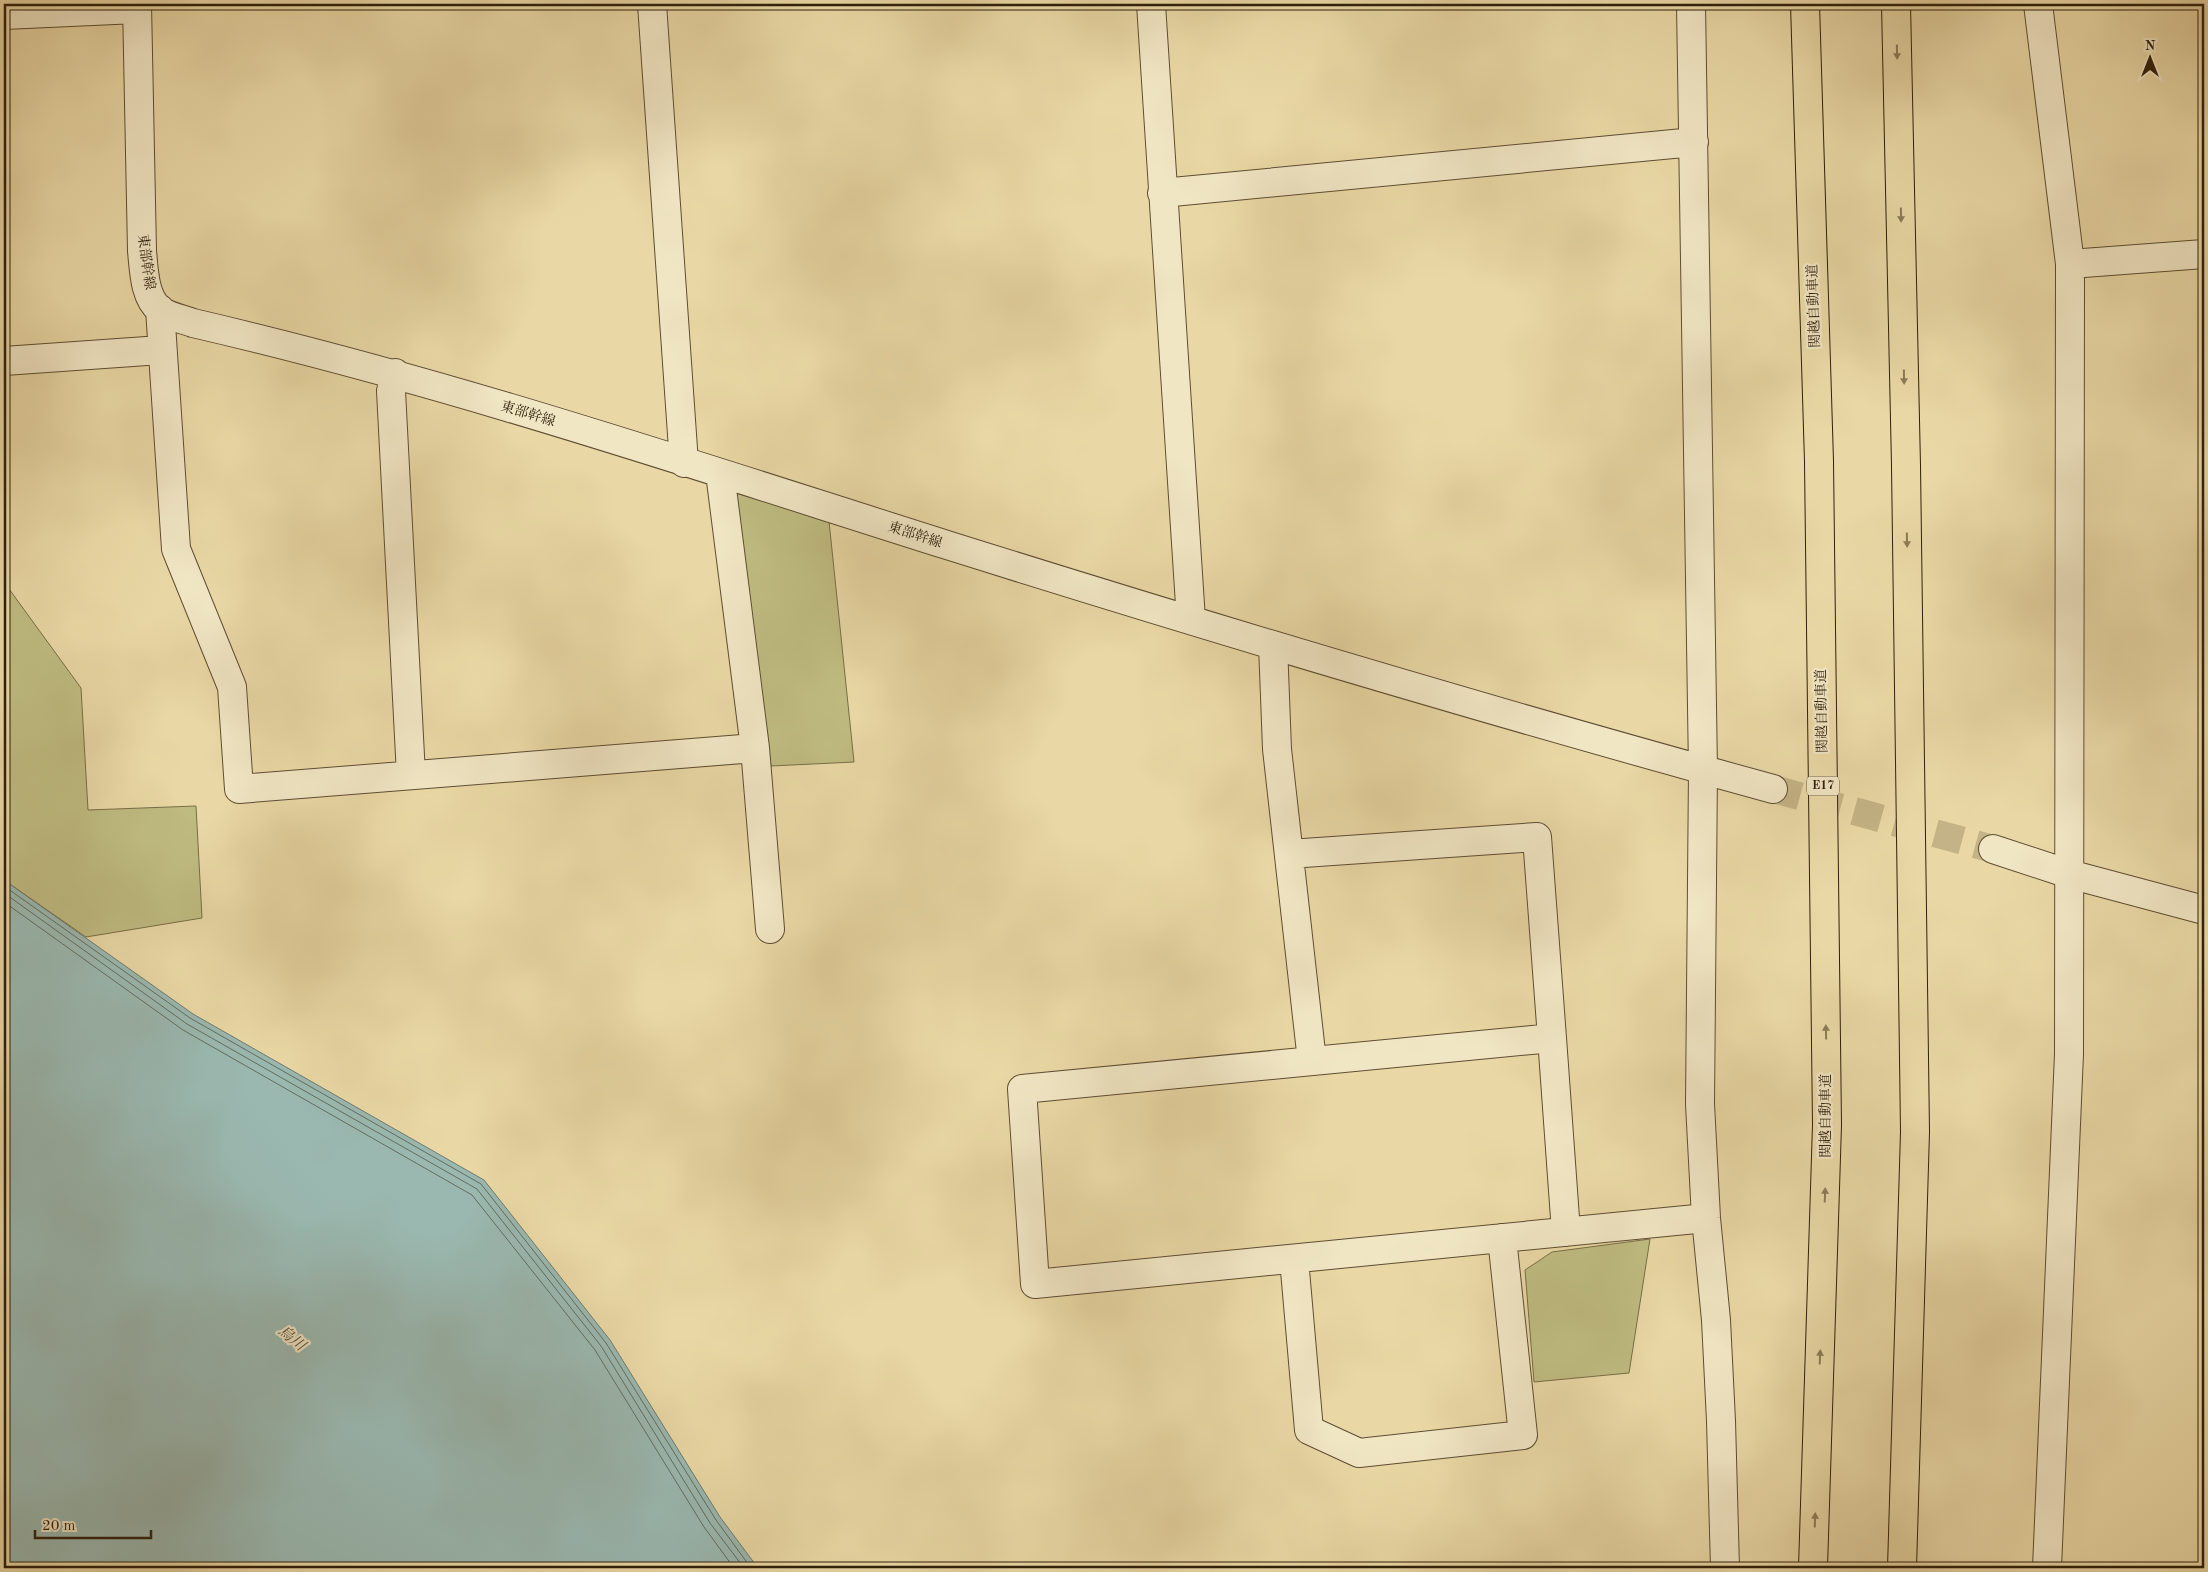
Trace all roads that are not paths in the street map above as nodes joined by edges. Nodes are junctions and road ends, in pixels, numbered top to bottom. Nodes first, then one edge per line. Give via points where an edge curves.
1 (652, 4) edge
2 (1151, 4) edge
3 (1691, 4) edge
4 (1805, 4) edge
5 (1896, 4) edge
6 (2038, 4) edge
7 (137, 7) edge
8 (4, 15) edge
9 (1694, 142) junction
10 (1162, 194) junction
11 (2204, 254) edge
12 (2070, 264) junction
13 (160, 309) junction
14 (161, 350) junction
15 (4, 361) edge
16 (395, 373) junction
17 (684, 462) junction
18 (720, 474) junction
19 (1191, 620) junction
20 (1273, 645) junction
21 (755, 748) junction
22 (1702, 770) junction
23 (411, 775) junction
24 (1773, 790) tunnel mouth
25 (1993, 849) tunnel mouth
26 (1289, 854) junction
27 (2069, 874) junction
28 (2204, 910) edge
29 (770, 929) dead end
30 (1552, 1038) junction
31 (1312, 1061) junction
32 (1706, 1218) junction
33 (1566, 1232) junction
34 (1502, 1238) junction
35 (1294, 1259) junction
36 (1725, 1568) edge
37 (1813, 1568) edge
38 (1902, 1568) edge
39 (2047, 1568) edge

1 - 17 street
2 - 10 street
3 - 9 street
37 -> 4 highway, 関越自動車道 / E17 via 1827,1125 1819,461
5 -> 38 highway via 1915,1132
6 - 12 street
7 - 8 street
7 - 13 street, 東部幹線 via 142,251 146,282 151,298
9 - 10 street
9 - 22 street
10 - 19 street
11 - 12 street
12 - 27 street
13 - 14 street
13 - 16 street, 東部幹線 via 193,323
14 - 15 street
14 - 23 street via 176,549 232,687 239,790
16 - 17 street, 東部幹線
16 - 23 street via 391,391
17 - 18 street, 東部幹線
18 - 19 street, 東部幹線
18 - 21 street
19 - 20 street, 東部幹線
20 - 22 street, 東部幹線
20 - 26 street via 1277,749
21 - 23 street
21 - 29 street
22 - 24 street, 東部幹線
22 - 32 street via 1700,1104
25 - 27 street
26 - 30 street via 1537,837
26 - 31 street
27 - 28 street
27 - 39 street via 2069,1054
30 - 31 street
30 - 33 street
31 - 35 street via 1022,1089 1035,1284
32 - 33 street
32 - 36 street via 1716,1320
33 - 34 street
34 - 35 street
34 - 35 street via 1523,1435 1359,1453 1309,1430

